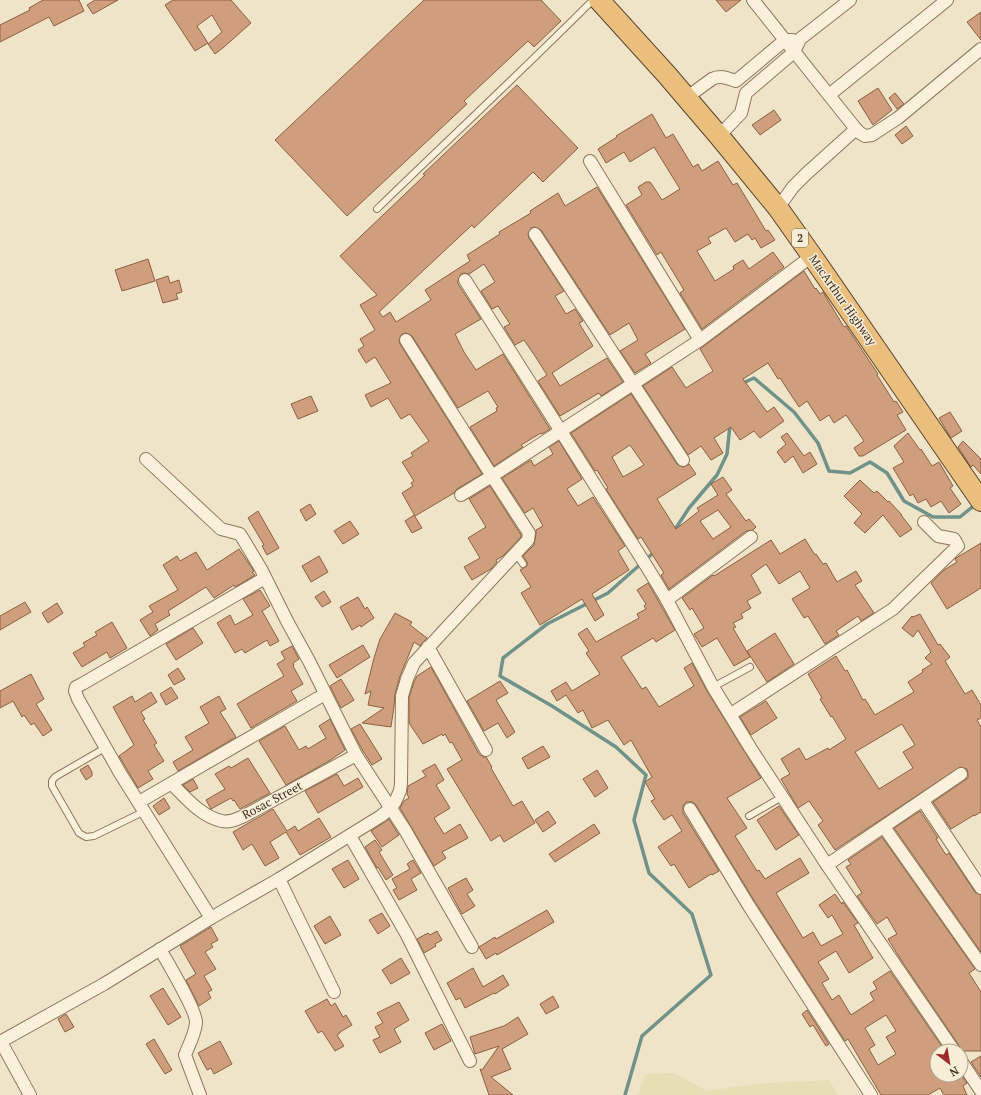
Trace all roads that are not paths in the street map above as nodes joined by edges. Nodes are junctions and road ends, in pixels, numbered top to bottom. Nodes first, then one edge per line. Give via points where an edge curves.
1 (593, 0) edge
2 (599, 0) edge
3 (753, 0) edge
4 (850, 0) edge
5 (947, 0) edge
6 (800, 39) junction
7 (785, 40) junction
8 (981, 49) edge
9 (794, 52) junction
10 (736, 81) junction
11 (746, 93) junction
12 (829, 95) junction
13 (686, 98) junction
14 (856, 129) junction
15 (720, 136) junction
16 (590, 161) dead end
17 (778, 208) junction
18 (377, 209) dead end
19 (535, 234) dead end
20 (812, 256) junction
21 (465, 280) dead end
22 (406, 340) dead end
23 (700, 340) junction
24 (632, 384) junction
25 (560, 430) junction
26 (146, 459) dead end
27 (683, 460) dead end
28 (492, 476) junction
29 (461, 495) dead end
30 (979, 498) edge
31 (924, 522) dead end
32 (751, 537) dead end
33 (265, 578) junction
34 (667, 600) junction
35 (428, 647) junction
36 (750, 667) dead end
37 (713, 687) junction
38 (325, 694) junction
39 (730, 714) junction
40 (105, 748) junction
41 (486, 750) dead end
42 (356, 755) junction
43 (961, 774) dead end
44 (172, 784) junction
45 (782, 797) junction
46 (922, 801) junction
47 (142, 807) junction
48 (391, 808) junction
49 (690, 809) dead end
50 (749, 816) dead end
51 (884, 826) junction
52 (350, 836) junction
53 (827, 865) junction
54 (279, 879) junction
55 (981, 888) edge
56 (212, 918) junction
57 (472, 947) dead end
58 (160, 949) junction
59 (981, 965) edge
60 (334, 992) dead end
61 (1, 1042) edge
62 (949, 1043) edge
63 (470, 1061) dead end
64 (969, 1073) edge
65 (981, 1091) edge
66 (30, 1095) edge
67 (200, 1095) edge
68 (871, 1095) edge

1 - 18 lane
2 - 13 highway, MacArthur Highway / 2
3 - 7 street
4 - 6 street
5 - 12 street
6 - 7 street
6 - 9 street
7 - 9 street
7 - 10 street
8 - 14 street via 898,118 872,135 865,136
9 - 11 street
9 - 12 street
10 - 11 street
10 - 13 street via 717,77
11 - 15 street via 741,113
12 - 14 street
13 - 15 highway, MacArthur Highway / 2
14 - 17 street via 793,187
15 - 17 highway, MacArthur Highway / 2
16 - 23 street
17 - 20 highway, MacArthur Highway / 2
19 - 24 street
20 - 23 street
20 - 30 highway, MacArthur Highway / 2
21 - 25 street
22 - 28 street
23 - 24 street
24 - 25 street
24 - 27 street
25 - 28 street
25 - 34 street
26 - 33 street via 221,529 240,534
28 - 29 street
28 - 35 street via 529,534 528,540 519,559
31 - 39 street via 938,536 954,539 958,546 893,609
32 - 34 street
33 - 38 street
33 - 40 street via 76,688 78,699
34 - 37 street
35 - 41 street
35 - 48 street via 414,663 402,696 401,783
36 - 37 lane
37 - 39 street
38 - 42 street
38 - 44 street
39 - 45 street
40 - 47 street
40 - 47 lane via 52,781 52,786 79,833 86,837 94,836
42 - 44 street, Rosac Street via 244,816 229,821 208,815 193,806
42 - 48 street
43 - 46 street
44 - 47 street
45 - 50 lane
45 - 53 street
46 - 51 street
46 - 55 street
47 - 56 street
48 - 52 street
48 - 57 street
49 - 68 street via 749,906
51 - 53 street
51 - 59 street
52 - 54 street
52 - 63 street via 407,936
53 - 62 street
54 - 56 street
54 - 60 street
56 - 58 street
58 - 61 street
58 - 67 street via 180,984 196,1021 185,1055
61 - 66 street
64 - 65 street

